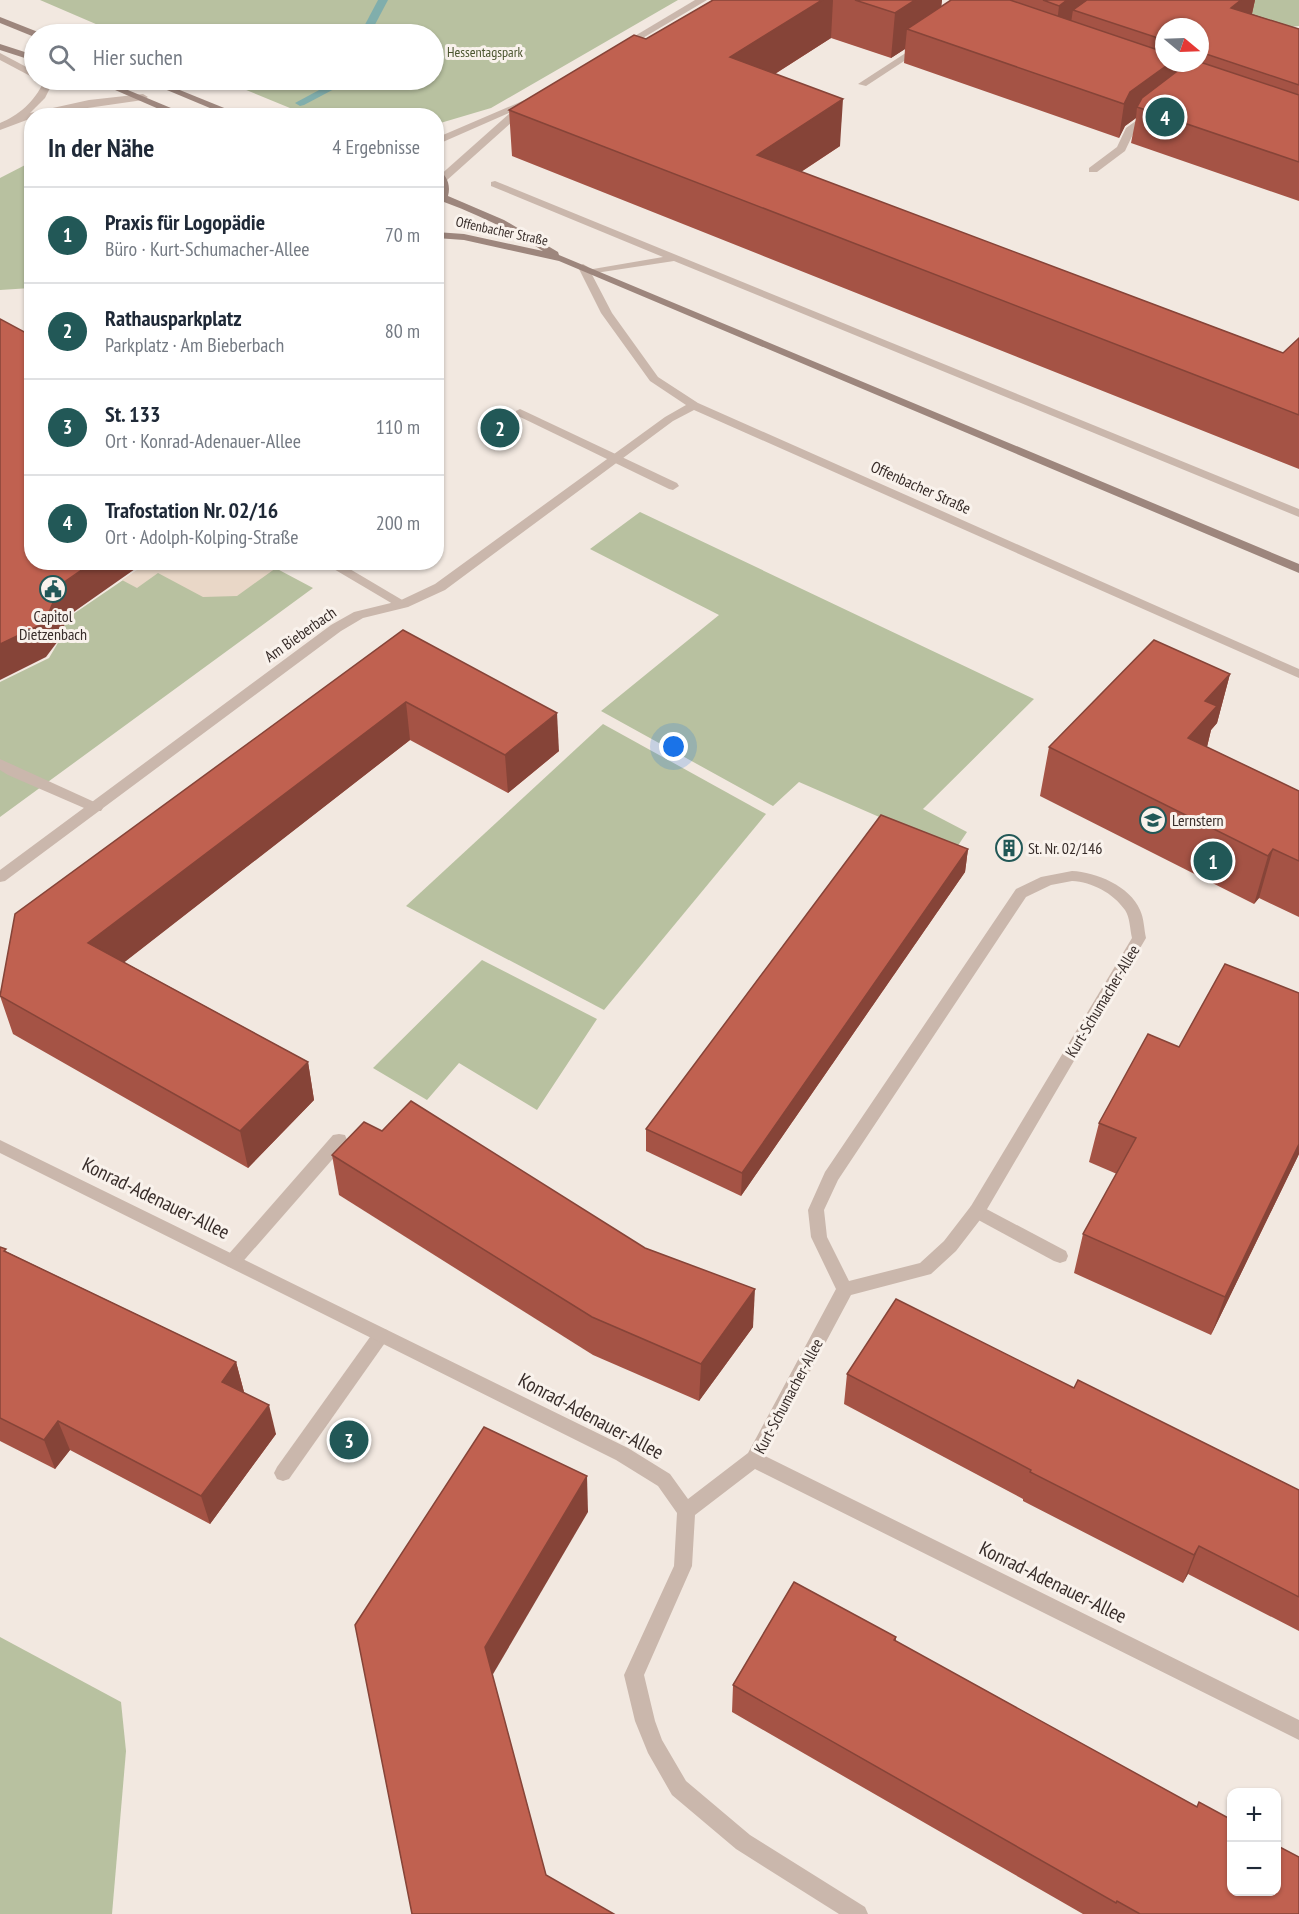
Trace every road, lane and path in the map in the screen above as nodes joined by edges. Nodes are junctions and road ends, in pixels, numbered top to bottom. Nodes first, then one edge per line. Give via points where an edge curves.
1 (702, 0) edge
2 (0, 20) edge
3 (24, 30) edge
4 (927, 42) edge
5 (0, 47) edge
6 (616, 51) edge
7 (24, 55) edge
8 (0, 56) edge
9 (24, 69) edge
10 (863, 84) dead end
11 (45, 90) edge
12 (124, 90) edge
13 (173, 90) edge
14 (143, 97) junction
15 (29, 108) edge
16 (67, 108) edge
17 (167, 108) edge
18 (219, 108) edge
19 (1157, 110) edge
20 (24, 112) edge
21 (24, 117) edge
22 (18, 118) junction
23 (0, 127) edge
24 (444, 138) edge
25 (1093, 170) dead end
26 (444, 172) edge
27 (495, 184) dead end
28 (444, 203) edge
29 (444, 236) edge
30 (674, 258) junction
31 (562, 259) junction
32 (588, 269) junction
33 (694, 405) junction
34 (520, 413) dead end
35 (615, 458) junction
36 (673, 486) dead end
37 (1299, 513) edge
38 (1299, 568) edge
39 (342, 570) edge
40 (403, 604) junction
41 (1299, 674) edge
42 (0, 764) edge
43 (96, 808) junction
44 (0, 877) edge
45 (339, 1140) dead end
46 (0, 1146) edge
47 (978, 1211) junction
48 (1060, 1256) dead end
49 (233, 1261) junction
50 (845, 1288) junction
51 (381, 1335) junction
52 (754, 1459) junction
53 (283, 1473) dead end
54 (686, 1511) junction
55 (1299, 1730) edge
56 (858, 1914) edge

1 - 6 street
2 - 3 main road
4 - 10 street
5 - 7 main road
8 - 9 street
11 - 15 street
12 - 14 main road
13 - 18 main road
14 - 16 street
14 - 17 main road
19 - 25 street via 1130,130 1121,148
20 - 22 street
21 - 22 street
22 - 23 street
24 - 26 street via 534,99
27 - 30 street
28 - 31 main road, Offenbacher Straße via 467,207 530,237
29 - 31 main road, Offenbacher Straße
30 - 32 street
30 - 37 street
31 - 32 main road, Offenbacher Straße
32 - 33 street, Offenbacher Straße via 607,313 654,379
32 - 38 main road, Offenbacher Straße
33 - 35 street, Am Bieberbach
33 - 41 street, Offenbacher Straße
34 - 35 street
35 - 36 street
35 - 40 street, Am Bieberbach via 440,587
39 - 40 street
40 - 43 street, Am Bieberbach via 359,615 336,628
42 - 43 street
43 - 44 street, Am Bieberbach
45 - 49 street
46 - 49 street, Konrad-Adenauer-Allee
47 - 48 street
47 - 50 street, Kurt-Schumacher-Allee via 925,1269
47 - 50 street, Kurt-Schumacher-Allee via 1139,938 1133,910 1109,884 1085,876 1067,877 1048,879 1021,893 831,1177 816,1210 819,1237
49 - 51 street, Konrad-Adenauer-Allee
50 - 52 street, Kurt-Schumacher-Allee
51 - 53 street
51 - 54 street, Konrad-Adenauer-Allee via 622,1454 664,1480
52 - 54 street, Kurt-Schumacher-Allee
52 - 55 street, Konrad-Adenauer-Allee
54 - 56 street via 683,1566 634,1675 655,1746 679,1788 743,1842

